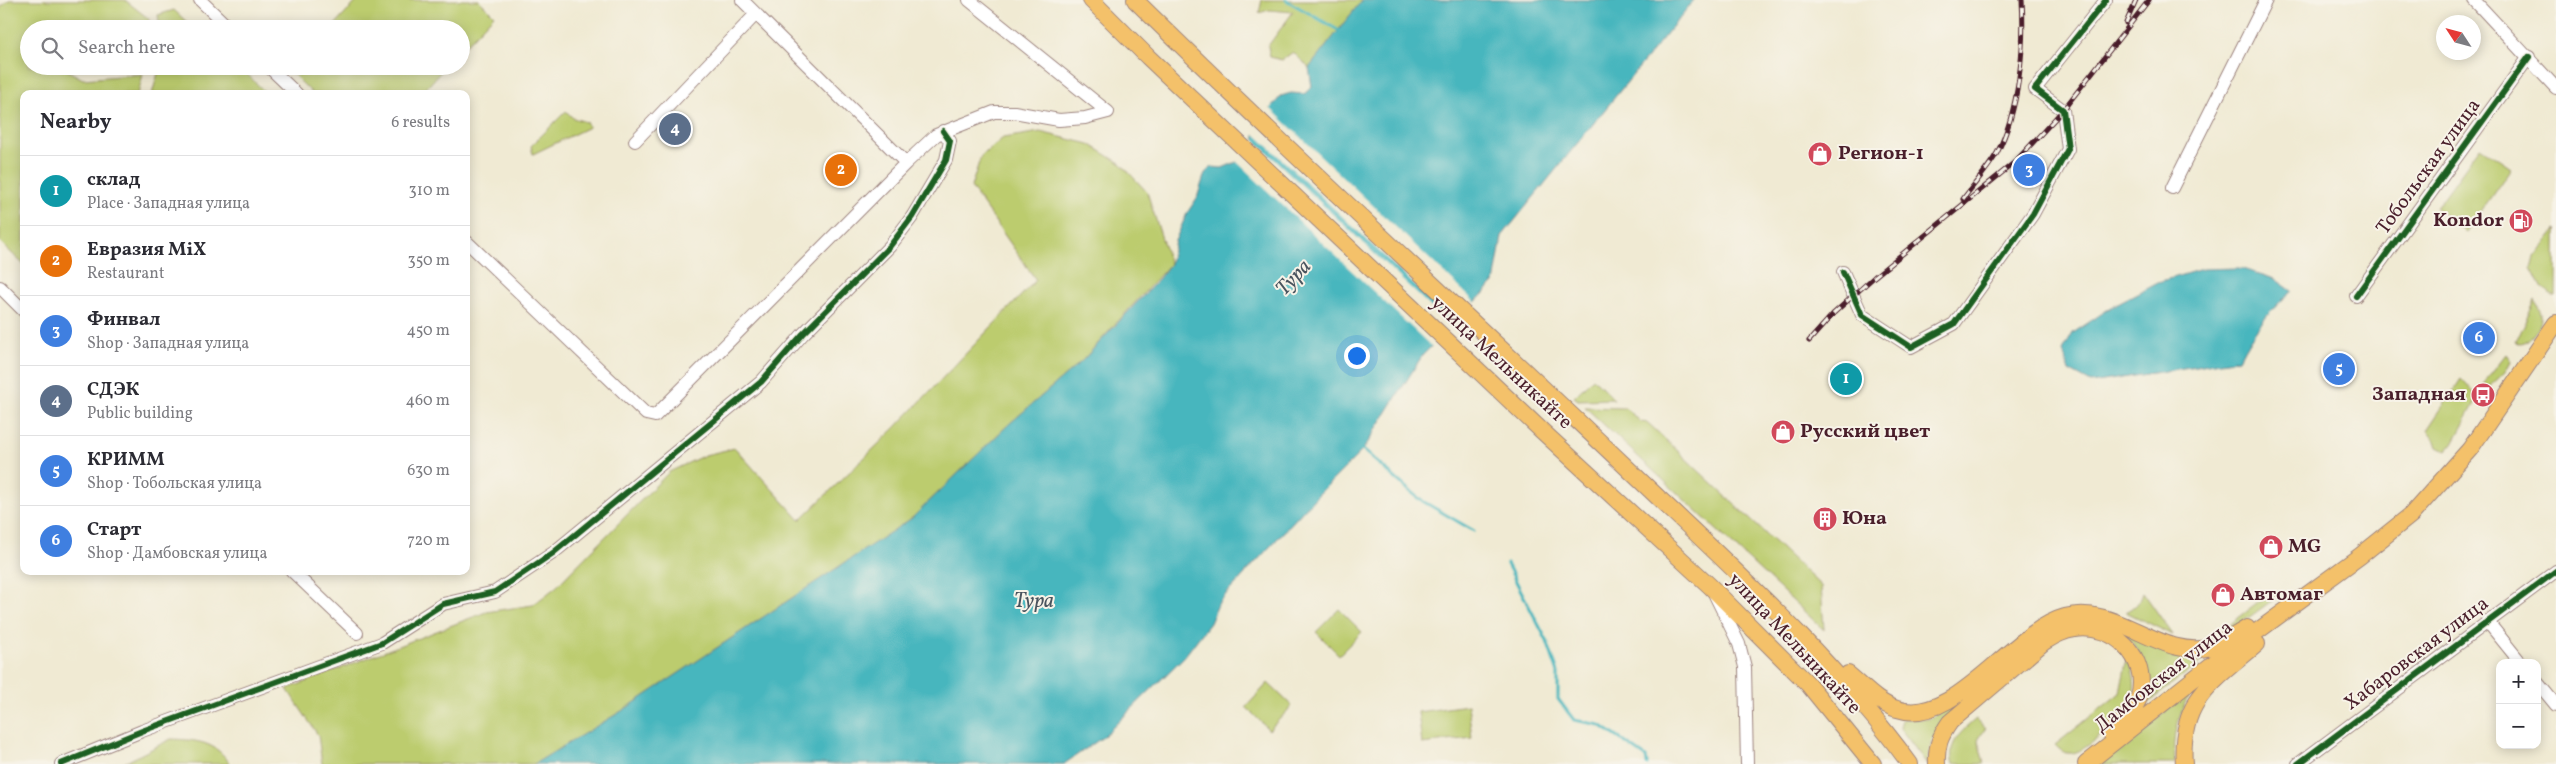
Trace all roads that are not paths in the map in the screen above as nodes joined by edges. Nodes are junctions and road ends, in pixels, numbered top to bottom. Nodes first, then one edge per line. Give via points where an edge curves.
1 (200, 0) edge
2 (742, 0) edge
3 (969, 0) edge
4 (1091, 0) edge
5 (1136, 0) edge
6 (2106, 0) edge
7 (2266, 0) edge
8 (2474, 0) edge
9 (756, 14) junction
10 (221, 20) edge
11 (2529, 57) junction
12 (277, 75) edge
13 (2556, 88) edge
14 (293, 90) edge
15 (943, 132) junction
16 (635, 141) dead end
17 (906, 163) junction
18 (2172, 188) dead end
19 (470, 245) edge
20 (1843, 272) dead end
21 (0, 287) edge
22 (2356, 296) dead end
23 (20, 306) edge
24 (2556, 323) edge
25 (2556, 571) edge
26 (296, 575) edge
27 (1710, 586) junction
28 (2282, 613) junction
29 (2487, 621) junction
30 (357, 634) dead end
31 (1822, 656) junction
32 (2518, 659) edge
33 (2541, 687) edge
34 (2556, 705) edge
35 (1869, 758) edge
36 (61, 764) edge
37 (1747, 764) edge
38 (1910, 764) edge
39 (1937, 764) edge
40 (2086, 764) edge
41 (2184, 764) edge
42 (2298, 764) edge

1 - 10 street
2 - 9 street
3 - 15 street via 1108,112 1059,120 994,112
4 - 27 main road, улица Мельникайте via 1540,430
5 - 31 main road, улица Мельникайте
6 - 20 street via 2035,89 2063,110 2068,149 2033,214 1954,324 1911,347 1862,315
7 - 18 street
8 - 11 street
9 - 16 street
9 - 17 street
11 - 13 street
11 - 22 street, Тобольская улица
12 - 14 street
15 - 17 street via 928,141
15 - 36 street via 950,141 946,160 912,217 871,267 803,334 755,388 553,553 495,592 443,604 382,643
17 - 19 street via 656,416 646,414
21 - 23 street
24 - 28 main road, Дамбовская улица via 2470,449 2432,493 2388,534
25 - 29 street, Хабаровская улица
26 - 30 street
27 - 35 main road, улица Мельникайте via 1808,684
27 - 37 street via 1739,644 1745,667
28 - 31 main road via 2214,646 2201,649 2163,642 2100,616 2066,616 2046,623 1962,691 1934,708 1918,712 1899,710 1877,700
28 - 40 main road, Дамбовская улица
28 - 41 main road via 2257,643 2208,686 2195,703 2186,721
29 - 32 street, Хабаровская улица
29 - 42 street, Хабаровская улица
31 - 38 main road, улица Мельникайте
33 - 34 street
39 - 40 main road via 1937,746 1950,722 2044,642 2068,631 2093,628 2125,644 2137,663 2141,686 2134,707 2101,741

